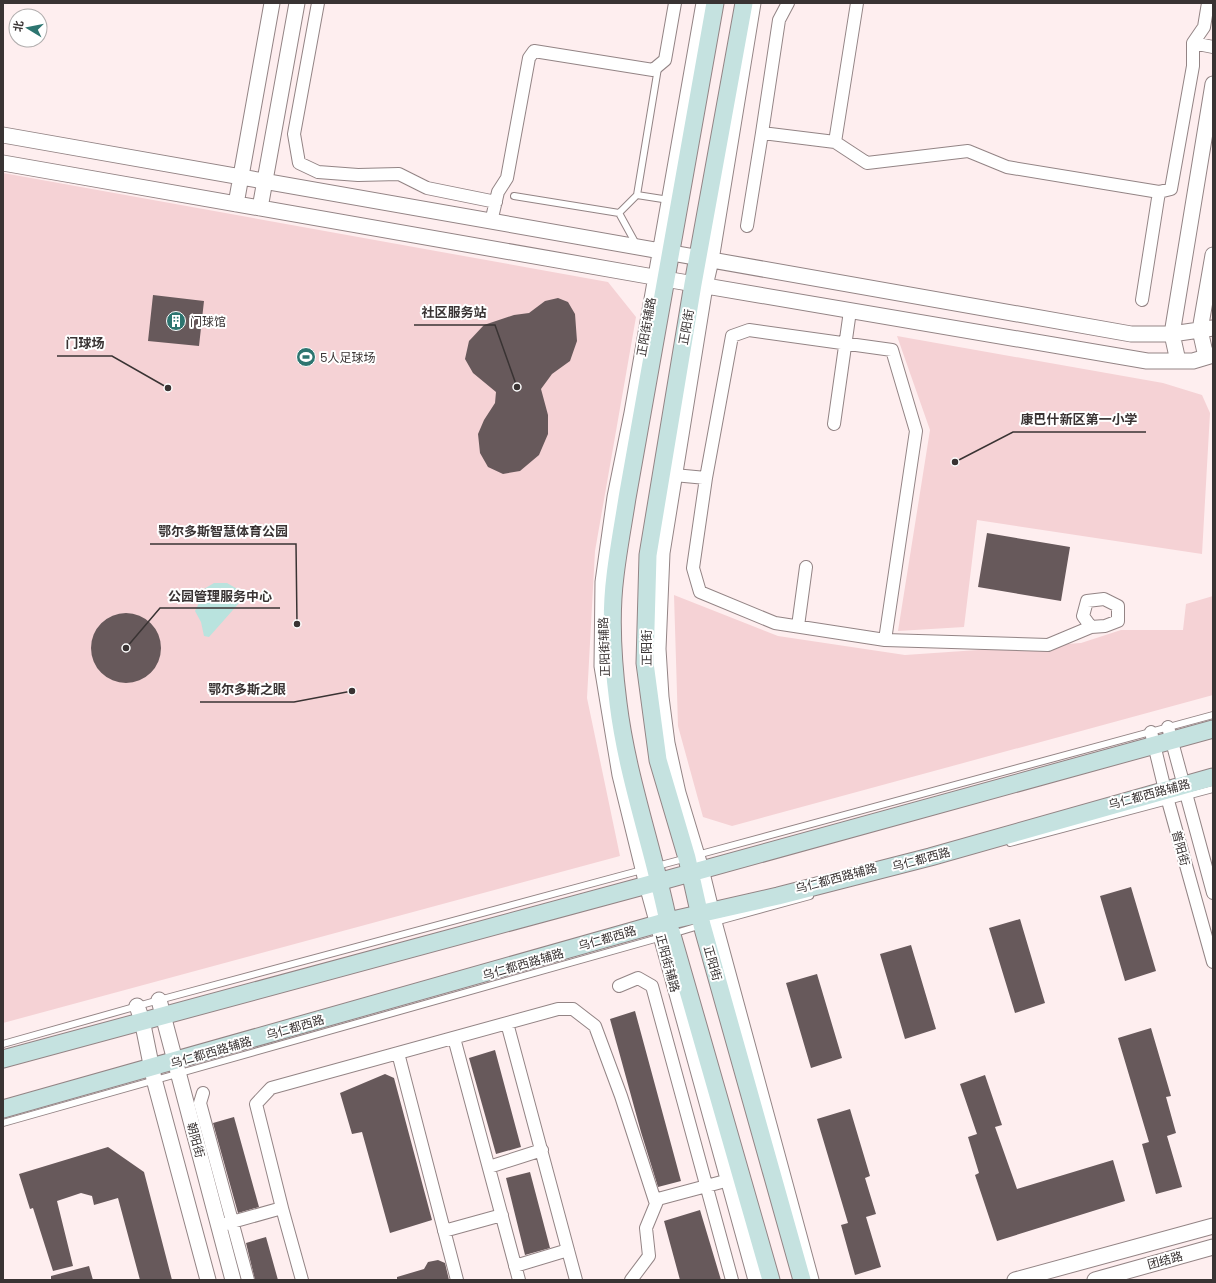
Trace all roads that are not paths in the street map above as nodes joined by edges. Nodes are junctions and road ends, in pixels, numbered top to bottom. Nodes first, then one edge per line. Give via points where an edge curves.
1 (272, 3) edge
2 (297, 3) edge
3 (318, 3) edge
4 (675, 3) edge
5 (704, 3) edge
6 (715, 3) edge
7 (744, 3) edge
8 (753, 3) edge
9 (788, 3) edge
10 (858, 3) edge
11 (1208, 3) edge
12 (1193, 43) junction
13 (1213, 47) edge
14 (658, 66) junction
15 (1213, 84) edge
16 (762, 133) junction
17 (3, 135) edge
18 (835, 142) junction
19 (3, 163) edge
20 (241, 178) junction
21 (265, 182) junction
22 (1159, 192) junction
23 (637, 195) junction
24 (514, 196) dead end
25 (669, 200) junction
26 (496, 202) junction
27 (236, 204) junction
28 (260, 208) junction
29 (619, 213) junction
30 (491, 222) junction
31 (748, 226) dead end
32 (638, 248) junction
33 (665, 252) junction
34 (1213, 255) edge
35 (705, 259) junction
36 (660, 278) junction
37 (699, 285) junction
38 (1142, 300) dead end
39 (850, 311) junction
40 (1206, 329) edge
41 (1172, 334) junction
42 (844, 344) junction
43 (1209, 356) edge
44 (1178, 361) junction
45 (834, 424) dead end
46 (674, 475) junction
47 (706, 478) junction
48 (806, 567) dead end
49 (798, 626) junction
50 (1091, 626) dead end
51 (885, 640) junction
52 (1213, 715) edge
53 (1213, 729) edge
54 (1170, 733) junction
55 (1153, 738) junction
56 (1213, 777) edge
57 (1213, 789) edge
58 (1185, 790) junction
59 (1167, 795) junction
60 (1006, 844) dead end
61 (694, 864) junction
62 (651, 876) junction
63 (1213, 894) edge
64 (814, 895) dead end
65 (707, 918) junction
66 (664, 929) junction
67 (1213, 962) edge
68 (619, 986) dead end
69 (161, 1008) junction
70 (140, 1013) junction
71 (507, 1023) junction
72 (454, 1038) junction
73 (3, 1044) edge
74 (398, 1053) junction
75 (3, 1059) edge
76 (177, 1067) junction
77 (152, 1073) junction
78 (203, 1093) dead end
79 (3, 1109) edge
80 (3, 1123) edge
81 (542, 1150) junction
82 (489, 1166) junction
83 (729, 1180) junction
84 (707, 1186) junction
85 (656, 1204) junction
86 (282, 1208) junction
87 (502, 1215) junction
88 (225, 1224) junction
89 (1213, 1226) edge
90 (444, 1231) junction
91 (1213, 1247) edge
92 (568, 1250) junction
93 (515, 1266) junction
94 (208, 1280) edge
95 (233, 1280) edge
96 (248, 1280) edge
97 (302, 1280) edge
98 (457, 1280) edge
99 (519, 1280) edge
100 (576, 1280) edge
101 (631, 1280) edge
102 (732, 1280) edge
103 (756, 1280) edge
104 (771, 1280) edge
105 (802, 1280) edge
106 (812, 1280) edge
107 (1015, 1280) edge
108 (1095, 1280) edge

1 - 20 street
2 - 21 street
3 - 26 street via 294,134 299,163 318,172 358,175 400,174 427,188
4 - 14 street via 665,60
5 - 25 street
6 - 33 main road
7 - 35 main road, 正阳街
8 - 35 street
9 - 16 street via 779,20
10 - 18 street
11 - 12 street via 1204,27
12 - 13 street
12 - 22 street via 1193,66 1171,189
14 - 23 lane
14 - 26 street via 653,70 534,51 529,58 507,178 498,192
15 - 41 street
16 - 18 street
16 - 31 street
17 - 20 street
18 - 22 street via 868,163 968,151 1007,167
19 - 27 street
20 - 21 street
20 - 27 street
21 - 28 street
21 - 30 street
22 - 38 street
23 - 25 lane
23 - 29 lane
24 - 29 lane
25 - 33 street
26 - 30 street
27 - 28 street
28 - 36 street
29 - 32 lane
30 - 32 street
32 - 33 street
33 - 35 street
33 - 36 main road
34 - 40 street
35 - 37 main road, 正阳街
35 - 41 street via 1131,334
36 - 37 street
36 - 62 main road via 615,578 613,648 618,704
37 - 39 street
37 - 46 street
37 - 61 main road, 正阳街 via 648,555 645,663 658,760
39 - 42 street
39 - 44 street via 1147,361
40 - 41 street
40 - 43 street
41 - 44 street
42 - 45 street
42 - 47 street via 749,330 732,336
42 - 51 street via 892,350 916,431
43 - 44 street via 1193,361
46 - 47 street
46 - 61 street via 662,553 658,649 667,744
47 - 49 street via 693,568 700,592 775,623
48 - 49 street
49 - 51 street
50 - 51 street via 1048,645
52 - 54 lane
53 - 54 main road
54 - 55 main road
54 - 58 street, 普阳街
55 - 59 street, 普阳街
55 - 61 main road
56 - 58 main road, 乌仁都西路
57 - 58 lane, 乌仁都西路辅路
58 - 59 main road, 乌仁都西路
58 - 63 street, 普阳街
59 - 60 lane, 乌仁都西路辅路
59 - 65 main road, 乌仁都西路
59 - 67 street, 普阳街
61 - 62 main road
61 - 65 main road, 正阳街
62 - 66 main road
62 - 69 main road
64 - 65 lane, 乌仁都西路辅路
65 - 66 main road, 乌仁都西路
65 - 105 main road, 正阳街
65 - 106 street
66 - 76 main road, 乌仁都西路
66 - 83 street, 正阳街辅路
66 - 104 main road
68 - 84 street via 638,978 652,986
69 - 70 main road
69 - 76 street, 朝阳街
70 - 73 lane
70 - 75 main road
70 - 77 street, 朝阳街
71 - 72 street
71 - 81 street
71 - 85 street via 558,1009 573,1009 595,1026
72 - 74 street
72 - 82 street
74 - 86 street via 272,1088 256,1104
74 - 90 street
76 - 77 main road, 乌仁都西路
76 - 88 street, 朝阳街
77 - 79 main road, 乌仁都西路
77 - 80 lane
77 - 94 street, 朝阳街
78 - 88 street via 200,1103
81 - 82 street
81 - 92 street
82 - 87 street
83 - 84 street
83 - 103 street, 正阳街辅路
84 - 85 street via 658,1199
84 - 102 street
85 - 101 street via 646,1228 649,1256
86 - 88 street
86 - 97 street
87 - 90 street
87 - 93 street
88 - 95 street, 朝阳街
88 - 96 street
89 - 107 street
90 - 98 street
91 - 108 street, 团结路
92 - 93 street
92 - 100 street
93 - 99 street

